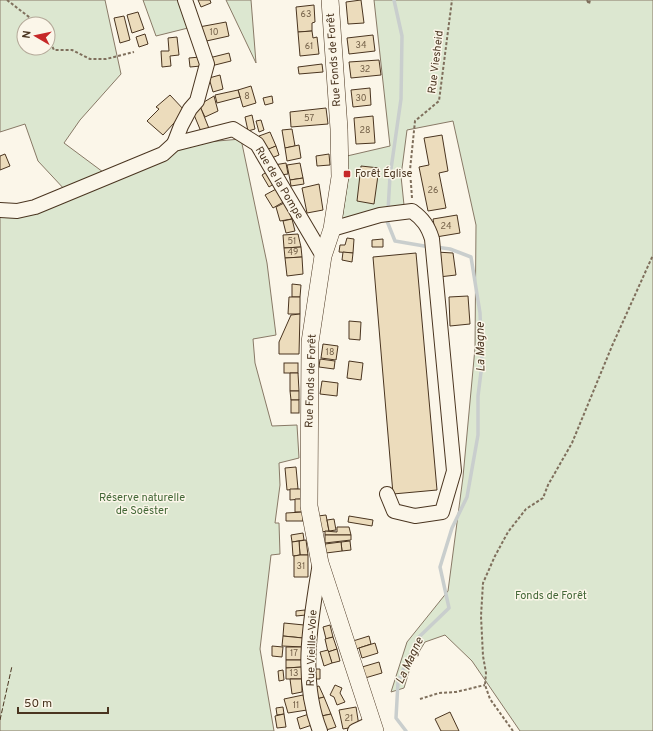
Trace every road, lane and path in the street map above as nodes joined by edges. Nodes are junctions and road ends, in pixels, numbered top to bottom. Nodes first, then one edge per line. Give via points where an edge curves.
1 (7, 0) edge
2 (185, 0) edge
3 (330, 0) edge
4 (452, 0) edge
5 (587, 0) edge
6 (590, 0) edge
7 (28, 16) edge
8 (56, 50) edge
9 (134, 52) dead end
10 (174, 144) junction
11 (0, 210) edge
12 (412, 211) junction
13 (332, 228) junction
14 (653, 255) edge
15 (323, 256) junction
16 (387, 494) dead end
17 (320, 563) junction
18 (485, 685) junction
19 (420, 699) dead end
20 (373, 727) edge
21 (320, 731) edge
22 (356, 731) edge
23 (512, 731) edge

1 - 7 path
2 - 10 street via 207,64 198,100 190,109
3 - 13 main road, Rue Fonds de Forêt via 340,178
4 - 12 path, Rue Viesheid via 439,101 416,121 410,170
5 - 6 path via 589,4
8 - 9 path via 72,50 90,59 106,59
10 - 11 street, Rue de la Pompe via 163,154 39,205 17,211
10 - 15 street, Rue de la Pompe via 233,129 257,144
12 - 13 street via 380,215
12 - 16 street via 422,218 428,228 432,246 454,471 442,512 416,516 394,511
13 - 15 main road, Rue Fonds de Forêt
14 - 18 path via 572,443 543,498 526,509 508,532 484,583 481,616
15 - 17 main road, Rue Fonds de Forêt via 310,342 309,443 309,506
17 - 20 main road, Rue Fonds de Forêt
17 - 21 street, Rue Vieille-Voie via 311,617 308,683 314,716
18 - 19 path
18 - 23 path via 490,699
20 - 22 street

